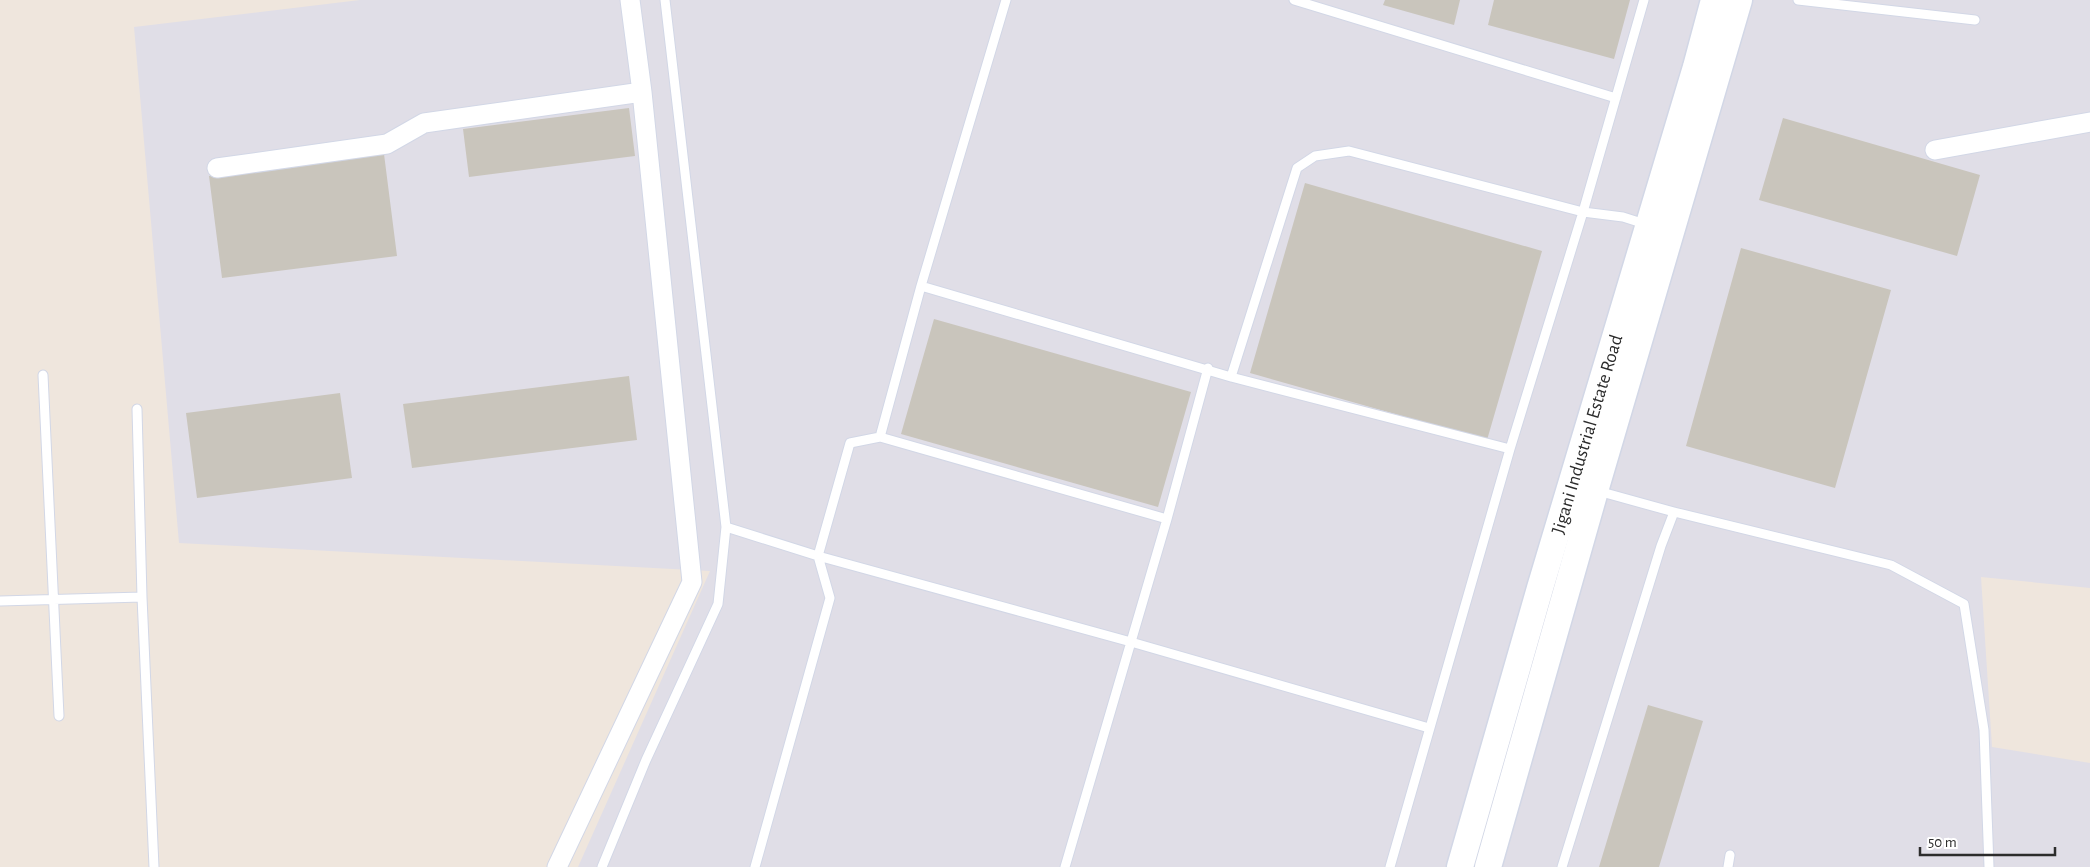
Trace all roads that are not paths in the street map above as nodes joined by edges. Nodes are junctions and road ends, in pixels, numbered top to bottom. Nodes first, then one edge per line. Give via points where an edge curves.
1 (630, 0) edge
2 (666, 0) edge
3 (1006, 0) edge
4 (1294, 0) edge
5 (1644, 0) edge
6 (1714, 0) edge
7 (1739, 0) edge
8 (1798, 0) edge
9 (1975, 20) dead end
10 (642, 92) junction
11 (1616, 98) junction
12 (2090, 122) edge
13 (1935, 150) dead end
14 (217, 168) dead end
15 (1583, 212) junction
16 (1648, 225) junction
17 (921, 286) junction
18 (1208, 368) junction
19 (43, 375) dead end
20 (1231, 377) junction
21 (137, 409) dead end
22 (880, 437) junction
23 (1510, 449) junction
24 (1595, 491) junction
25 (1674, 512) junction
26 (1167, 519) junction
27 (726, 527) junction
28 (818, 556) junction
29 (142, 597) junction
30 (54, 600) junction
31 (0, 601) edge
32 (1131, 642) junction
33 (59, 716) dead end
34 (1429, 728) junction
35 (1730, 854) dead end
36 (154, 867) edge
37 (557, 867) edge
38 (602, 867) edge
39 (755, 867) edge
40 (1065, 867) edge
41 (1390, 867) edge
42 (1460, 867) edge
43 (1488, 867) edge
44 (1562, 867) edge
45 (1728, 867) edge
46 (1989, 867) edge

1 - 10 street
2 - 27 lane
3 - 17 lane
4 - 11 lane
5 - 11 lane
6 - 16 main road, Jigani Industrial Estate Road
7 - 24 main road, Jigani Industrial Estate Road
8 - 9 lane
10 - 14 street via 424,123 387,144
10 - 37 street via 692,582
11 - 15 lane
12 - 13 street
15 - 16 lane via 1623,217
15 - 20 lane via 1349,151 1315,156 1297,168
15 - 23 lane
16 - 42 main road, Jigani Industrial Estate Road
17 - 18 lane
17 - 22 lane
18 - 20 lane
18 - 26 lane
19 - 30 lane
20 - 23 lane
21 - 29 lane
22 - 26 lane
22 - 28 lane via 850,443
23 - 34 lane
24 - 25 lane
24 - 43 main road, Jigani Industrial Estate Road
25 - 44 lane
25 - 46 lane via 1891,565 1964,604 1984,730
26 - 32 lane
27 - 28 lane
27 - 38 lane via 718,604 646,760
28 - 32 lane
28 - 39 lane via 830,598
29 - 30 lane
29 - 36 lane
30 - 31 lane
30 - 33 lane
32 - 34 lane
32 - 40 lane
34 - 41 lane
35 - 45 lane

